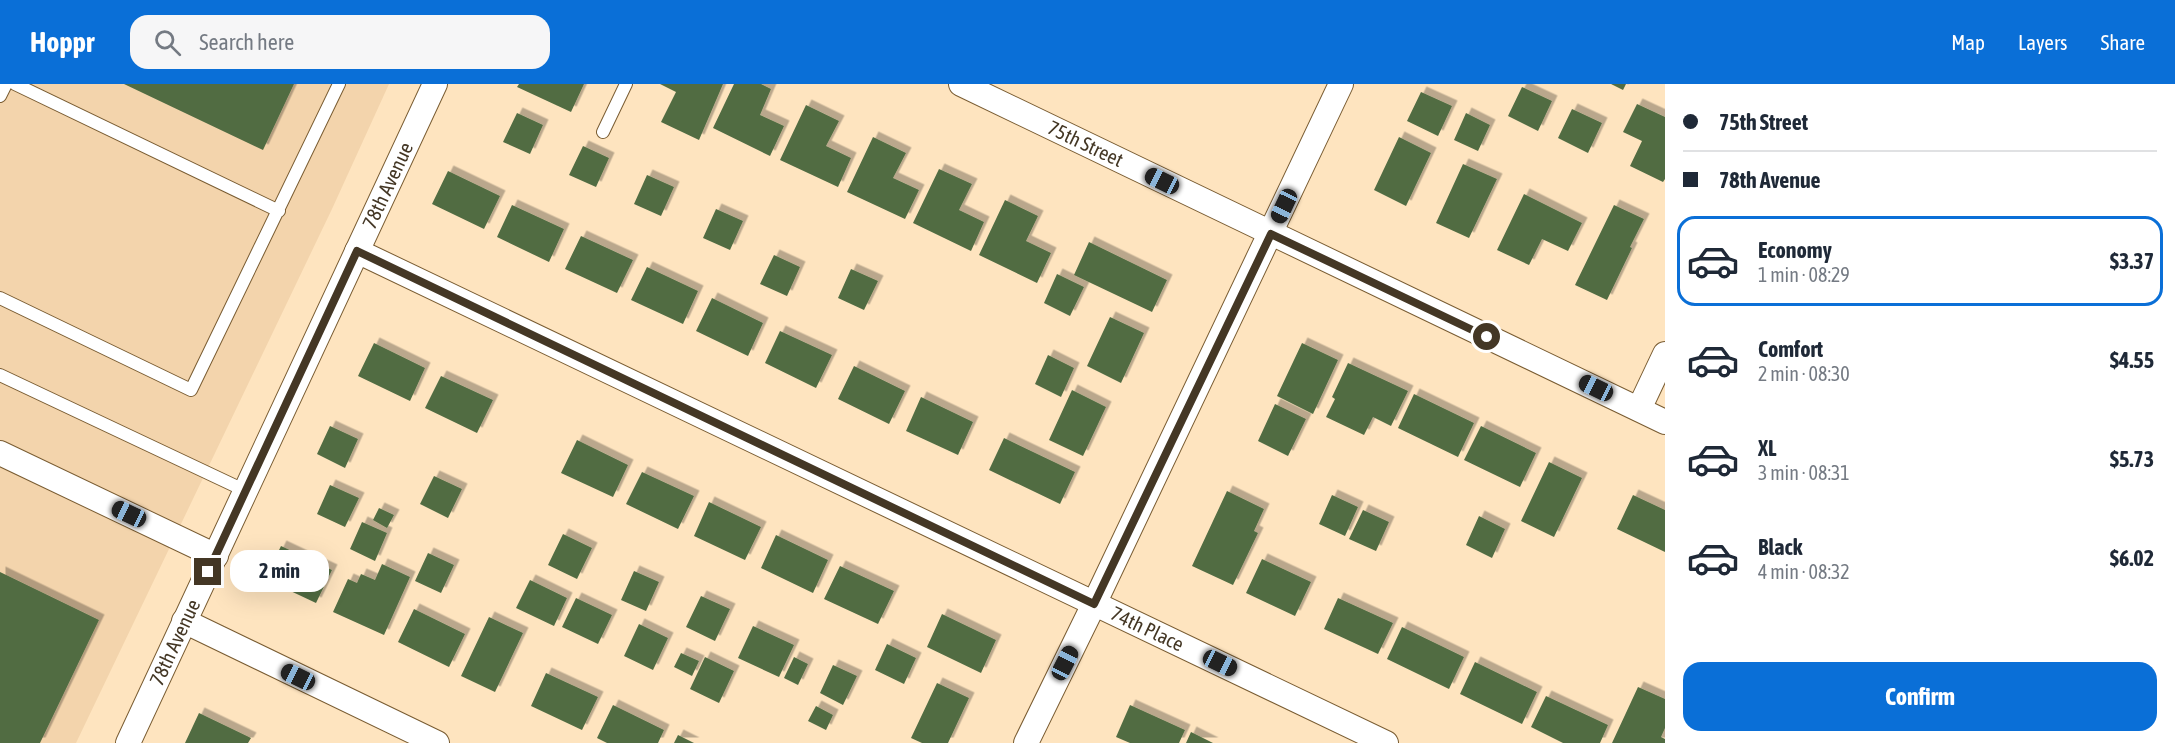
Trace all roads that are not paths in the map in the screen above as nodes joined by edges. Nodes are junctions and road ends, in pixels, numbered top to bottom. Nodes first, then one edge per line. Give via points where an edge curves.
1 (6, 84) edge
2 (15, 84) edge
3 (339, 84) edge
4 (435, 84) edge
5 (626, 84) edge
6 (961, 84) edge
7 (1341, 84) edge
8 (0, 96) edge
9 (603, 132) dead end
10 (279, 211) junction
11 (1271, 234) junction
12 (357, 251) junction
13 (0, 298) edge
14 (1665, 354) edge
15 (0, 375) edge
16 (1639, 409) junction
17 (1665, 422) edge
18 (0, 453) edge
19 (246, 491) junction
20 (216, 556) junction
21 (1094, 604) junction
22 (184, 621) junction
23 (128, 743) edge
24 (437, 743) edge
25 (1026, 743) edge
26 (1386, 743) edge

1 - 8 lane
2 - 10 lane
3 - 10 lane
4 - 12 street, 78th Avenue
5 - 9 lane
6 - 11 street, 75th Street
7 - 11 street
10 - 13 lane via 191,390
11 - 16 street, 75th Street
11 - 21 street
12 - 19 street, 78th Avenue
12 - 21 street, 74th Place
14 - 16 street
15 - 19 lane
16 - 17 street, 75th Street
18 - 20 street
19 - 20 street, 78th Avenue
20 - 22 street, 78th Avenue
21 - 25 street
21 - 26 street, 74th Place
22 - 23 street, 78th Avenue
22 - 24 street

